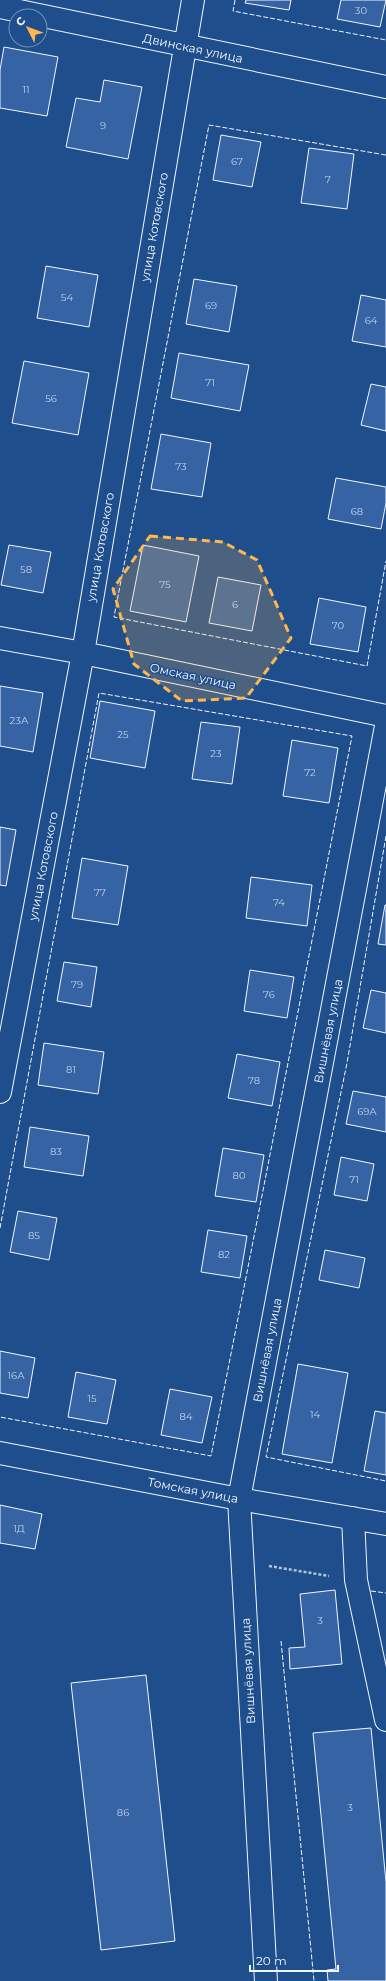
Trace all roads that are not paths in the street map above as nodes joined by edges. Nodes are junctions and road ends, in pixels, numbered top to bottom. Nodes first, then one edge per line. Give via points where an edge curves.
1 (193, 0) edge
2 (0, 7) edge
3 (184, 46) junction
4 (386, 87) edge
5 (0, 638) edge
6 (83, 653) junction
7 (386, 716) edge
8 (386, 726) edge
9 (0, 1092) edge
10 (0, 1453) edge
11 (239, 1499) junction
12 (353, 1518) junction
13 (386, 1524) edge
14 (386, 1720) edge
15 (266, 1981) edge

1 - 3 street, улица Котовского
2 - 3 street, Двинская улица
3 - 4 street, Двинская улица
3 - 6 street, улица Котовского
5 - 6 street, Омская улица
6 - 7 street, Омская улица
6 - 9 street, улица Котовского
8 - 11 street, Вишнёвая улица
10 - 11 street, Томская улица
11 - 12 street, Томская улица
11 - 15 street, Вишнёвая улица
12 - 13 street, Томская улица
12 - 14 street via 356,1580

